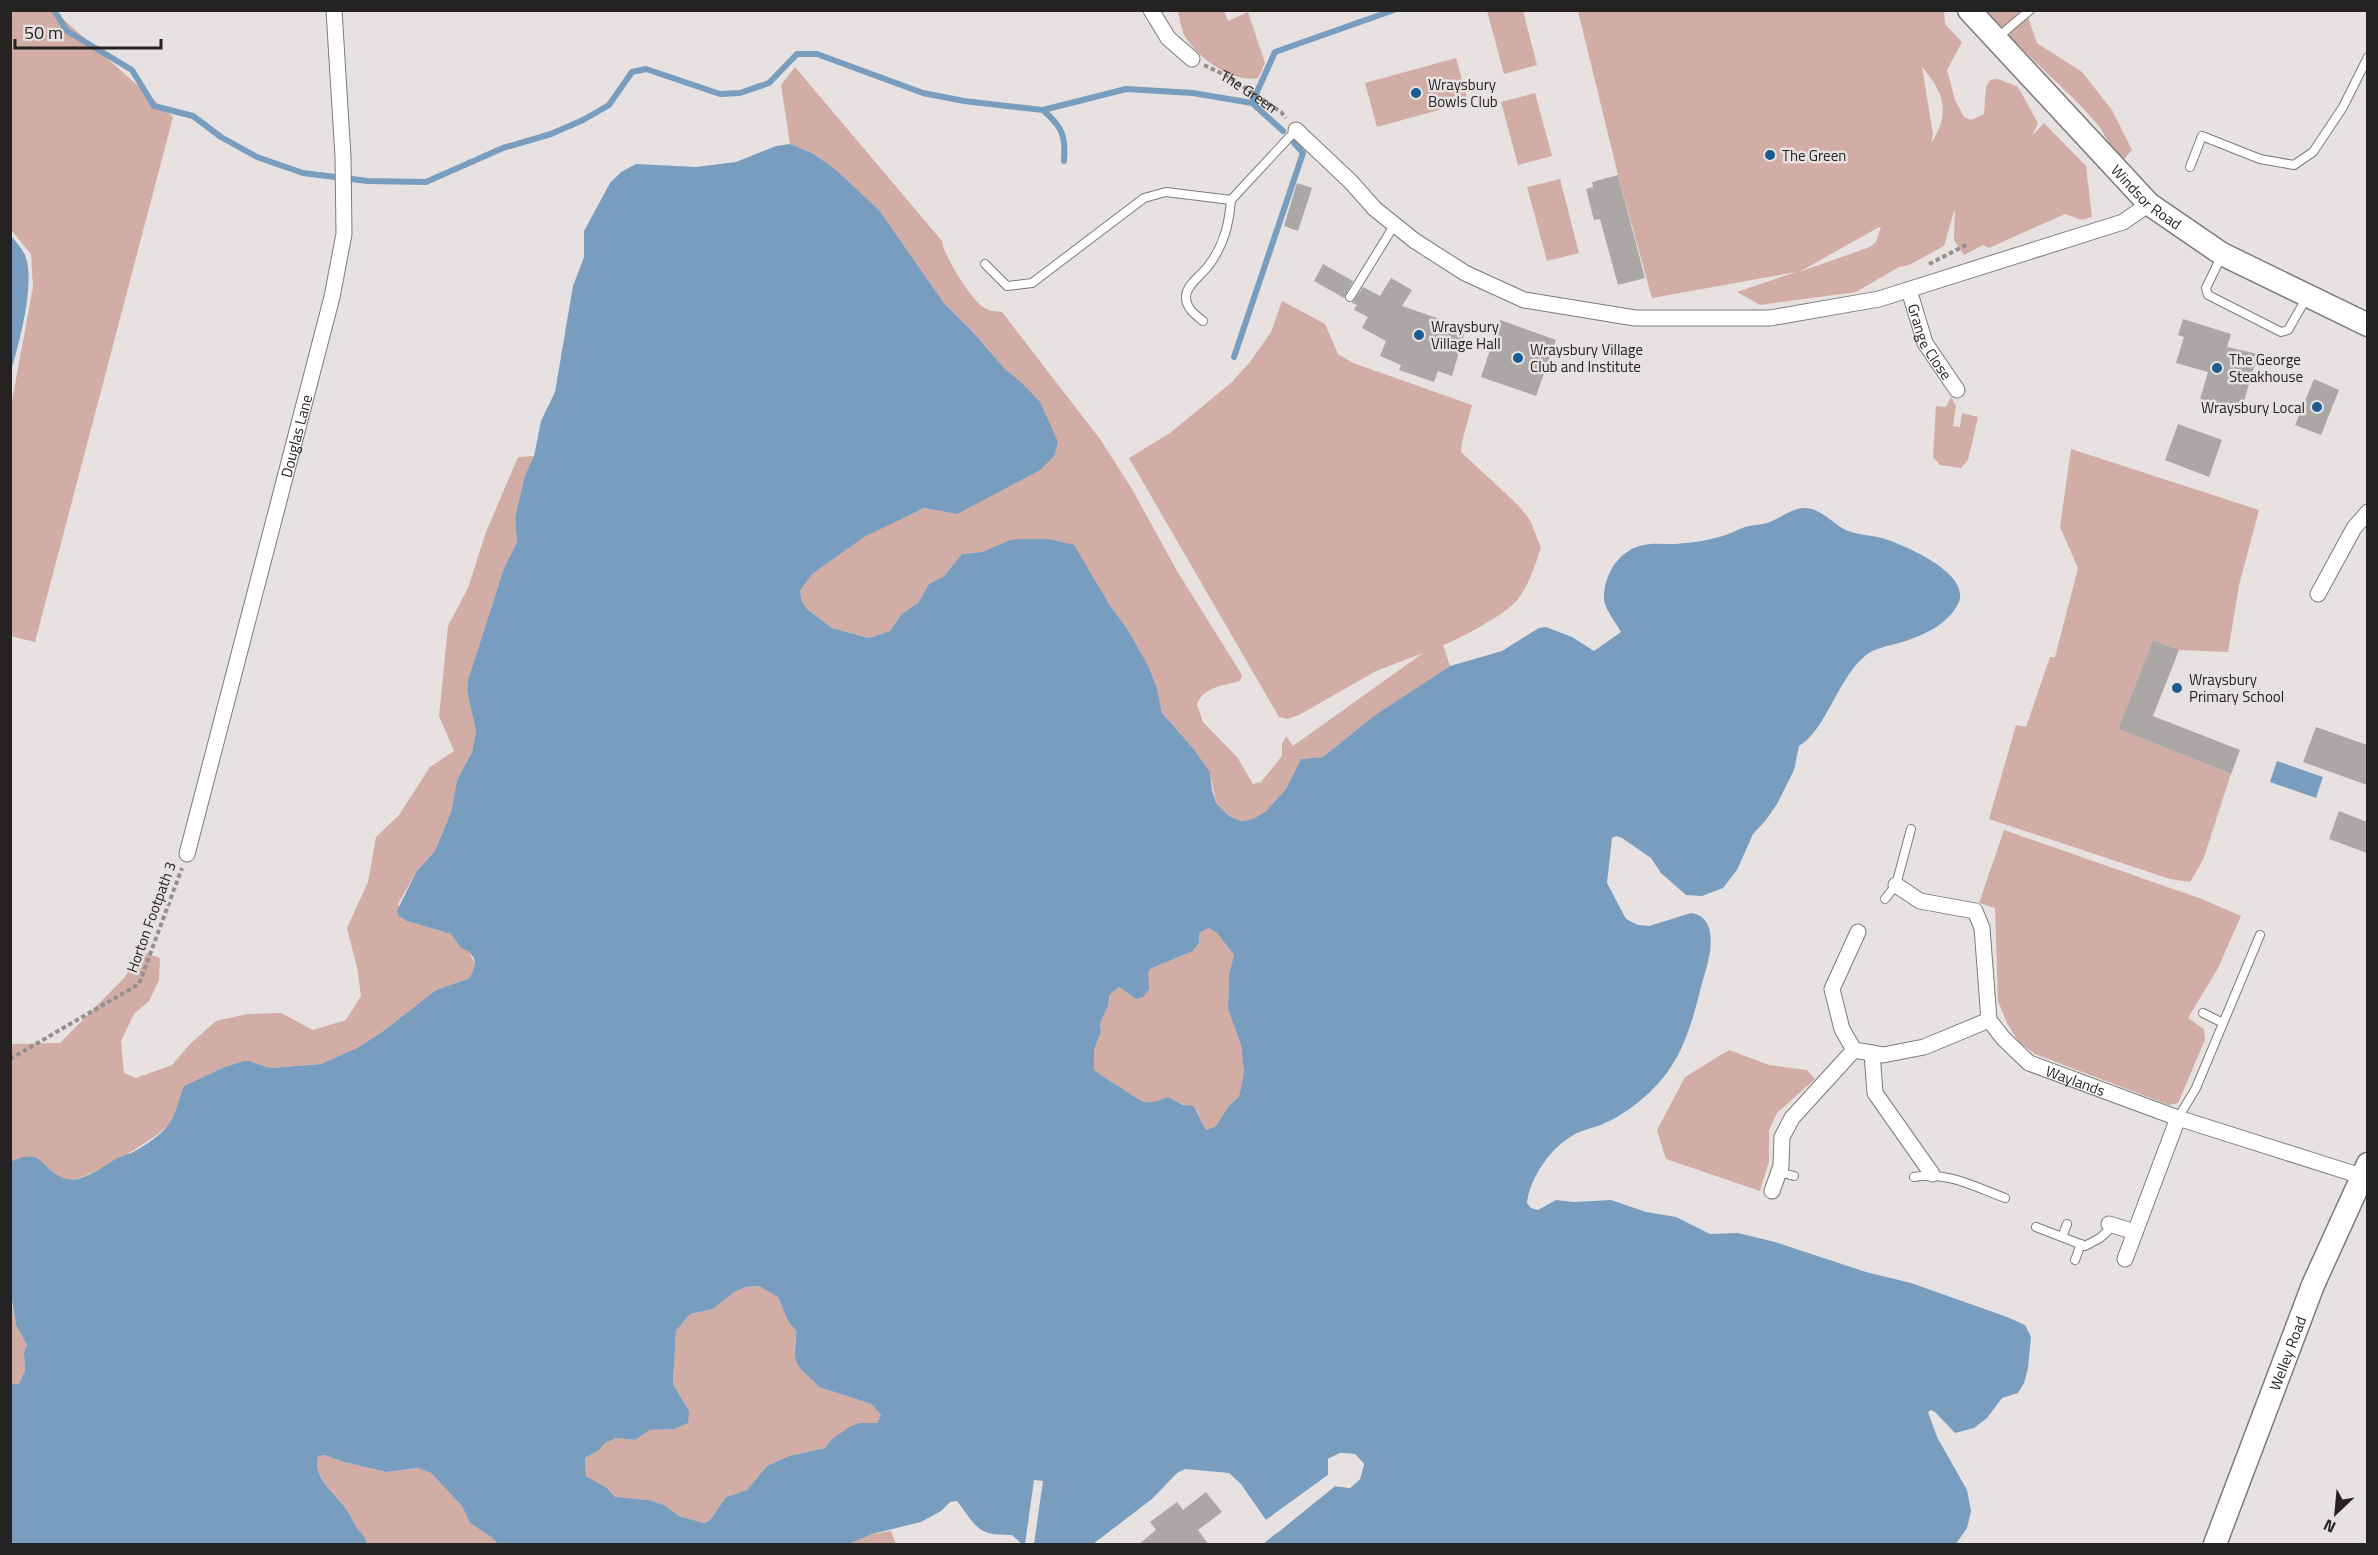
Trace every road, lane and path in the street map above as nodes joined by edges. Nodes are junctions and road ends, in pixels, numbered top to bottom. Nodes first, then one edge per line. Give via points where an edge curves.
1 (333, 10) edge
2 (1151, 10) edge
3 (1969, 10) edge
4 (2030, 10) edge
5 (1996, 39) junction
6 (2367, 57) edge
7 (1192, 59) joint
8 (1296, 130) junction
9 (2190, 167) dead end
10 (1231, 200) junction
11 (2150, 204) junction
12 (1395, 224) junction
13 (2222, 254) junction
14 (985, 264) dead end
15 (1909, 290) junction
16 (2308, 296) junction
17 (1350, 297) dead end
18 (1203, 321) dead end
19 (2367, 325) edge
20 (1957, 390) dead end
21 (2367, 512) edge
22 (2318, 594) dead end
23 (1911, 829) dead end
24 (187, 854) joint
25 (1896, 885) junction
26 (1885, 899) dead end
27 (1858, 933) dead end
28 (2260, 935) dead end
29 (2203, 1012) dead end
30 (1989, 1020) junction
31 (2223, 1023) junction
32 (1854, 1050) junction
33 (1872, 1053) junction
34 (10, 1059) edge
35 (2178, 1119) junction
36 (2364, 1170) edge
37 (1932, 1174) junction
38 (1914, 1177) dead end
39 (1772, 1191) dead end
40 (2006, 1198) dead end
41 (2067, 1224) dead end
42 (2112, 1224) joint
43 (2036, 1227) dead end
44 (2135, 1232) junction
45 (2062, 1237) junction
46 (2081, 1244) junction
47 (2125, 1259) dead end
48 (2075, 1260) dead end
49 (2215, 1545) edge

1 - 24 street, Douglas Lane via 344,234 332,297
2 - 7 street via 1168,38
3 - 5 main road, Windsor Road
4 - 5 lane
5 - 11 main road, Windsor Road
6 - 9 lane via 2343,107 2313,152 2294,165 2260,159 2202,135
7 - 8 path, The Green via 1229,77 1281,112
8 - 10 lane
8 - 12 street
10 - 14 lane via 1166,192 1144,198 1032,283 1007,286
10 - 18 lane via 1223,241 1209,266 1188,288 1189,308
11 - 13 main road, Windsor Road
11 - 15 street via 2123,222
12 - 15 street via 1465,273 1524,300 1635,318 1770,318
12 - 17 lane
13 - 16 main road, Windsor Road
13 - 16 lane via 2206,288 2217,301 2281,332 2288,330
15 - 20 street, Grange Close via 1925,343
16 - 19 main road, Windsor Road
21 - 22 street
23 - 25 lane
24 - 34 path, Horton Footpath 3 via 139,984
25 - 26 lane
25 - 30 street via 1920,901 1975,911 1982,928
27 - 32 street via 1832,989 1842,1029
28 - 31 lane
29 - 31 lane
30 - 33 street via 1924,1047 1883,1055
30 - 35 street, Waylands via 2029,1063
31 - 35 lane via 2196,1088
32 - 33 street
32 - 39 street via 1792,1118 1782,1137 1786,1174
33 - 37 street via 1875,1093
35 - 36 street, Waylands
35 - 44 street
36 - 49 main road, Welley Road via 2313,1286
37 - 38 lane
37 - 40 lane
41 - 45 lane
42 - 44 street
42 - 46 lane via 2100,1238 2085,1246
43 - 45 lane
44 - 47 street
45 - 46 lane
46 - 48 lane

